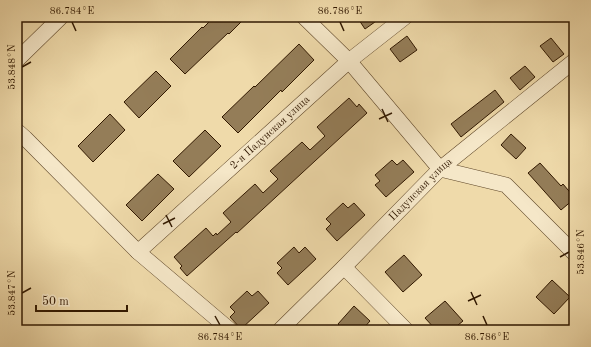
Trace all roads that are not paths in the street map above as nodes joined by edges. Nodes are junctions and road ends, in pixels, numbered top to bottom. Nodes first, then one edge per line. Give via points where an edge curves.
1 (61, 17) edge
2 (304, 17) edge
3 (406, 17) edge
4 (17, 60) edge
5 (350, 61) junction
6 (574, 61) edge
7 (17, 131) edge
8 (440, 169) junction
9 (138, 252) junction
10 (574, 253) edge
11 (344, 267) junction
12 (230, 330) edge
13 (280, 330) edge
14 (406, 330) edge

1 - 4 street
2 - 5 street
3 - 5 street, 2-я Падунская улица
5 - 8 street
5 - 9 street, 2-я Падунская улица
6 - 8 street, Падунская улица
7 - 9 street
8 - 10 street via 506,185
8 - 11 street, Падунская улица
9 - 12 street
11 - 13 street, Падунская улица
11 - 14 street

